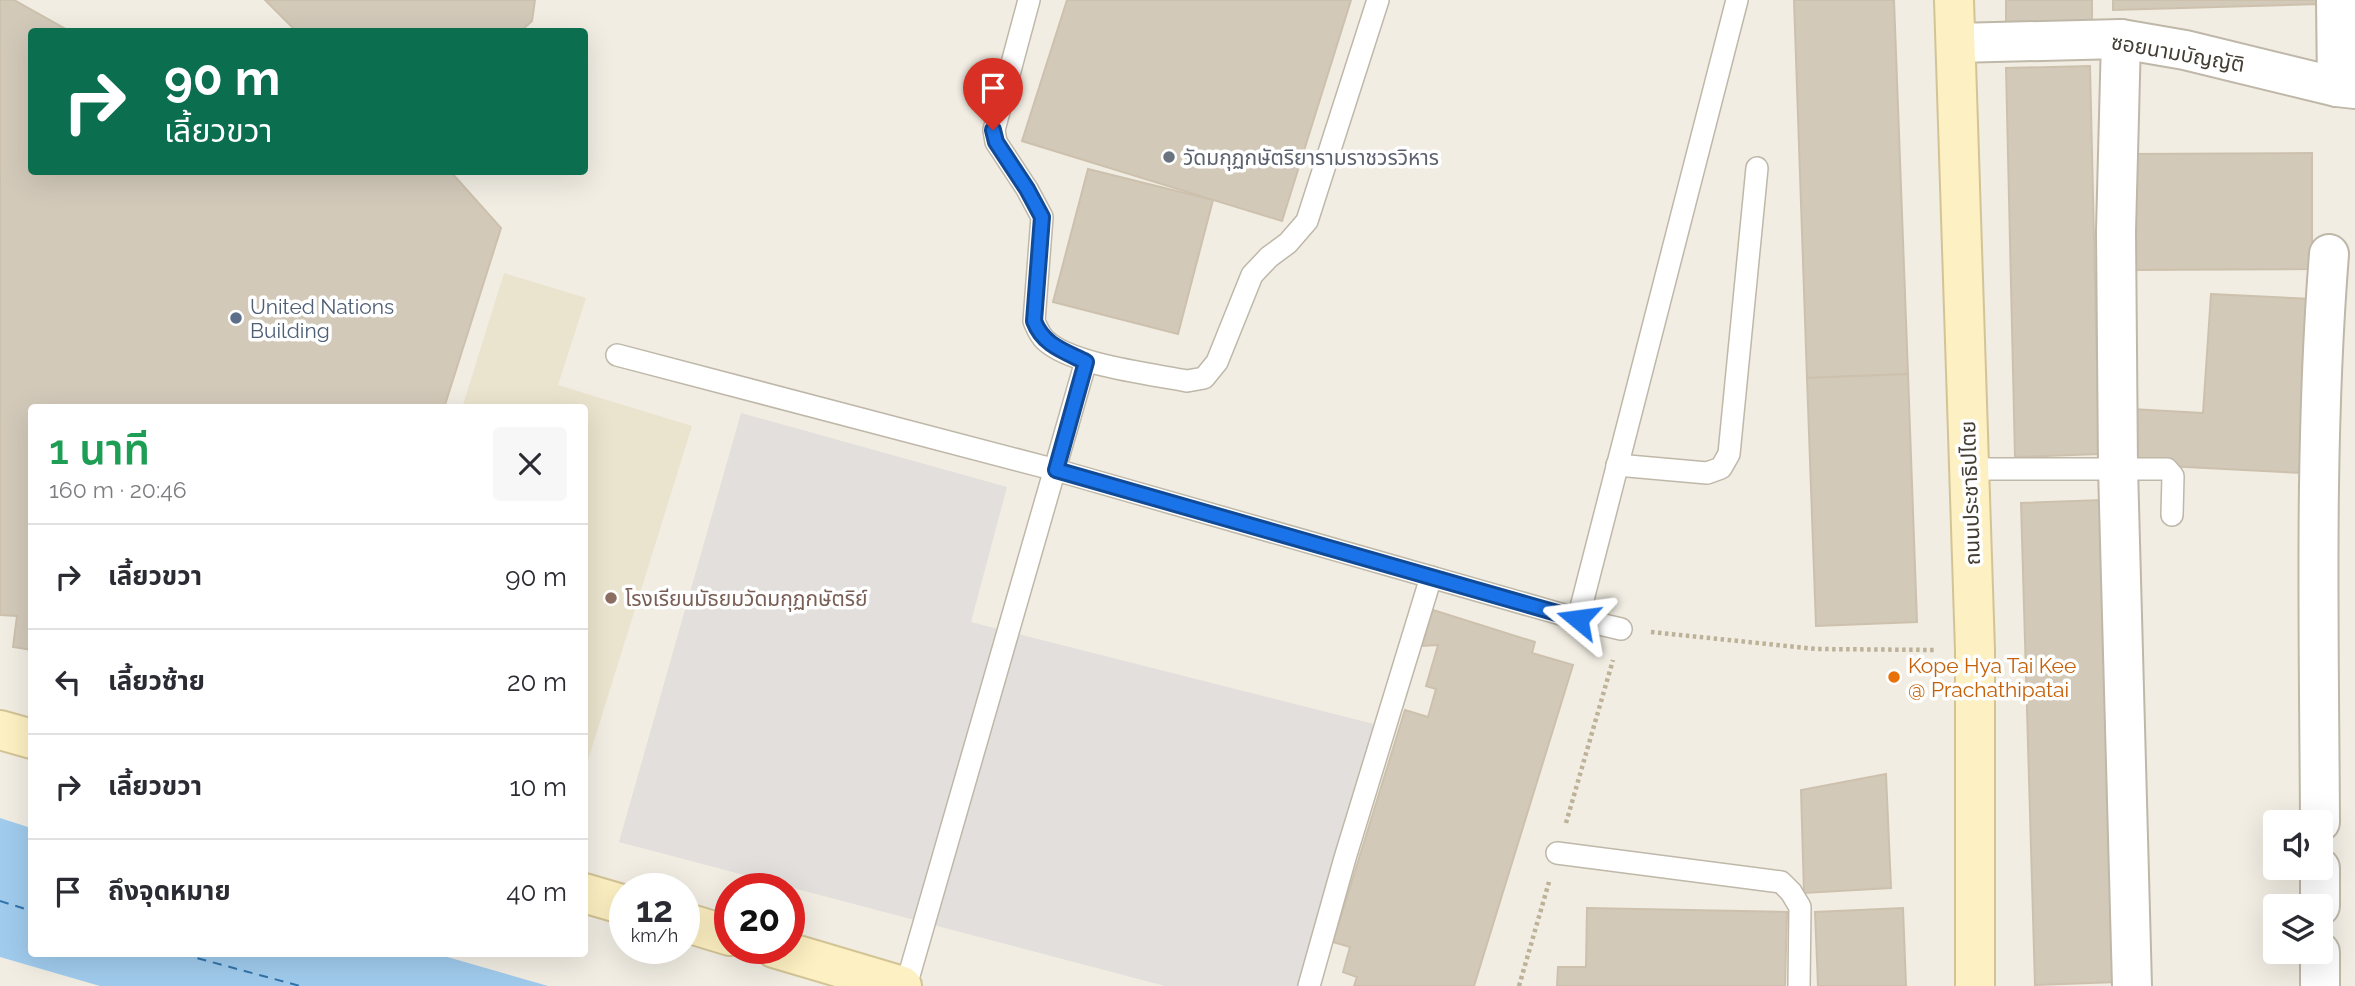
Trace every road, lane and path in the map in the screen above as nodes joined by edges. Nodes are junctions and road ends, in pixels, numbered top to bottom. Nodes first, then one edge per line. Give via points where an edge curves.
1 (1029, 0) edge
2 (1378, 0) edge
3 (1737, 0) edge
4 (1954, 0) edge
5 (2336, 0) edge
6 (2121, 39) junction
7 (1956, 43) junction
8 (2346, 88) edge
9 (1757, 168) dead end
10 (2329, 254) dead end
11 (617, 355) dead end
12 (1086, 362) junction
13 (1617, 465) junction
14 (2118, 468) junction
15 (1969, 469) junction
16 (1056, 470) junction
17 (2172, 515) dead end
18 (1431, 577) junction
19 (1578, 619) junction
20 (1621, 629) junction
21 (1975, 651) junction
22 (0, 730) edge
23 (28, 737) edge
24 (2320, 810) edge
25 (1557, 853) junction
26 (588, 894) edge
27 (609, 900) edge
28 (805, 957) edge
29 (2320, 964) edge
30 (904, 986) edge
31 (1309, 986) edge
32 (1519, 986) edge
33 (1799, 986) edge
34 (1975, 986) edge
35 (2132, 986) edge
36 (2320, 986) edge

1 - 12 lane via 993,130 1042,217 1034,321 1047,342
2 - 12 lane via 1307,221 1252,275 1217,362 1204,378 1187,381
3 - 13 lane
4 - 7 main road, ถนนประชาธิปไตย
5 - 8 street
6 - 7 street, ซอยนามบัญญัติ
6 - 8 street, ซอยนามบัญญัติ
6 - 14 street via 2116,232
7 - 15 main road, ถนนประชาธิปไตย
9 - 13 lane via 1729,454 1721,468 1707,473
10 - 24 street via 2319,517
11 - 16 lane
12 - 16 lane
13 - 19 lane
14 - 15 lane
14 - 17 lane via 2167,469 2173,475
14 - 35 street
15 - 21 main road, ถนนประชาธิปไตย
16 - 18 lane
16 - 30 lane
18 - 19 lane
18 - 31 lane
19 - 20 lane
20 - 21 path via 1816,649
20 - 25 path
21 - 34 main road, ถนนประชาธิปไตย
22 - 23 main road
25 - 32 path
25 - 33 lane via 1781,882 1800,907
26 - 27 main road
28 - 30 main road
29 - 36 street

